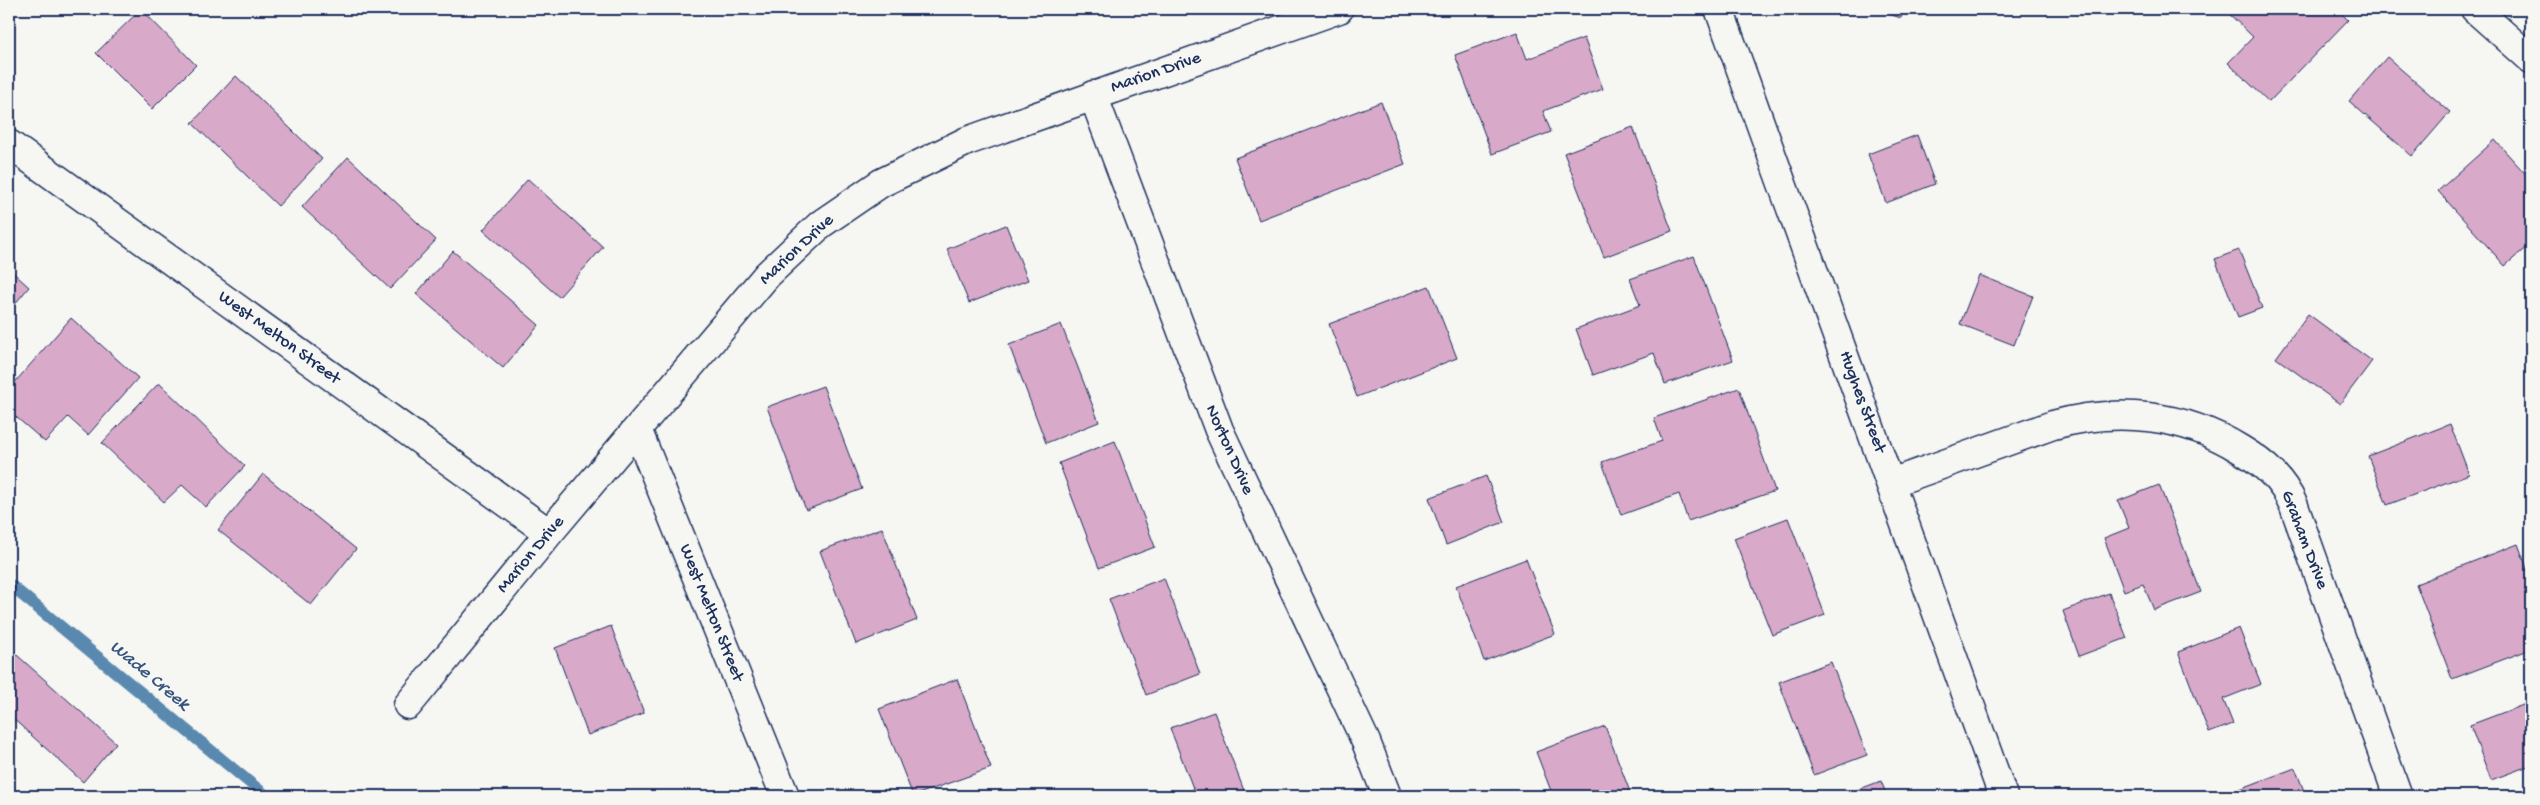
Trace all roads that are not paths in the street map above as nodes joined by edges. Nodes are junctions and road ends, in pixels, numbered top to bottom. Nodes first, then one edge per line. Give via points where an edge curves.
1 (1339, 9) edge
2 (1719, 9) edge
3 (2475, 9) edge
4 (2531, 59) edge
5 (1093, 95) junction
6 (9, 144) edge
7 (638, 429) junction
8 (1891, 483) junction
9 (549, 533) junction
10 (408, 705) dead end
11 (785, 796) edge
12 (1387, 796) edge
13 (2003, 796) edge
14 (2398, 796) edge

1 - 5 street, Marion Drive
2 - 8 street, Hughes Street
3 - 4 street
5 - 7 street, Marion Drive via 945,150 851,202 794,247 766,275
5 - 12 street, Norton Drive via 1219,430 1366,742
6 - 9 street, West Melton Street
7 - 9 street, Marion Drive
7 - 11 street, West Melton Street
8 - 13 street, Hughes Street
8 - 14 street, Graham Drive via 2074,419 2112,415 2157,418 2202,429 2260,460 2287,490 2294,506
9 - 10 street, Marion Drive

